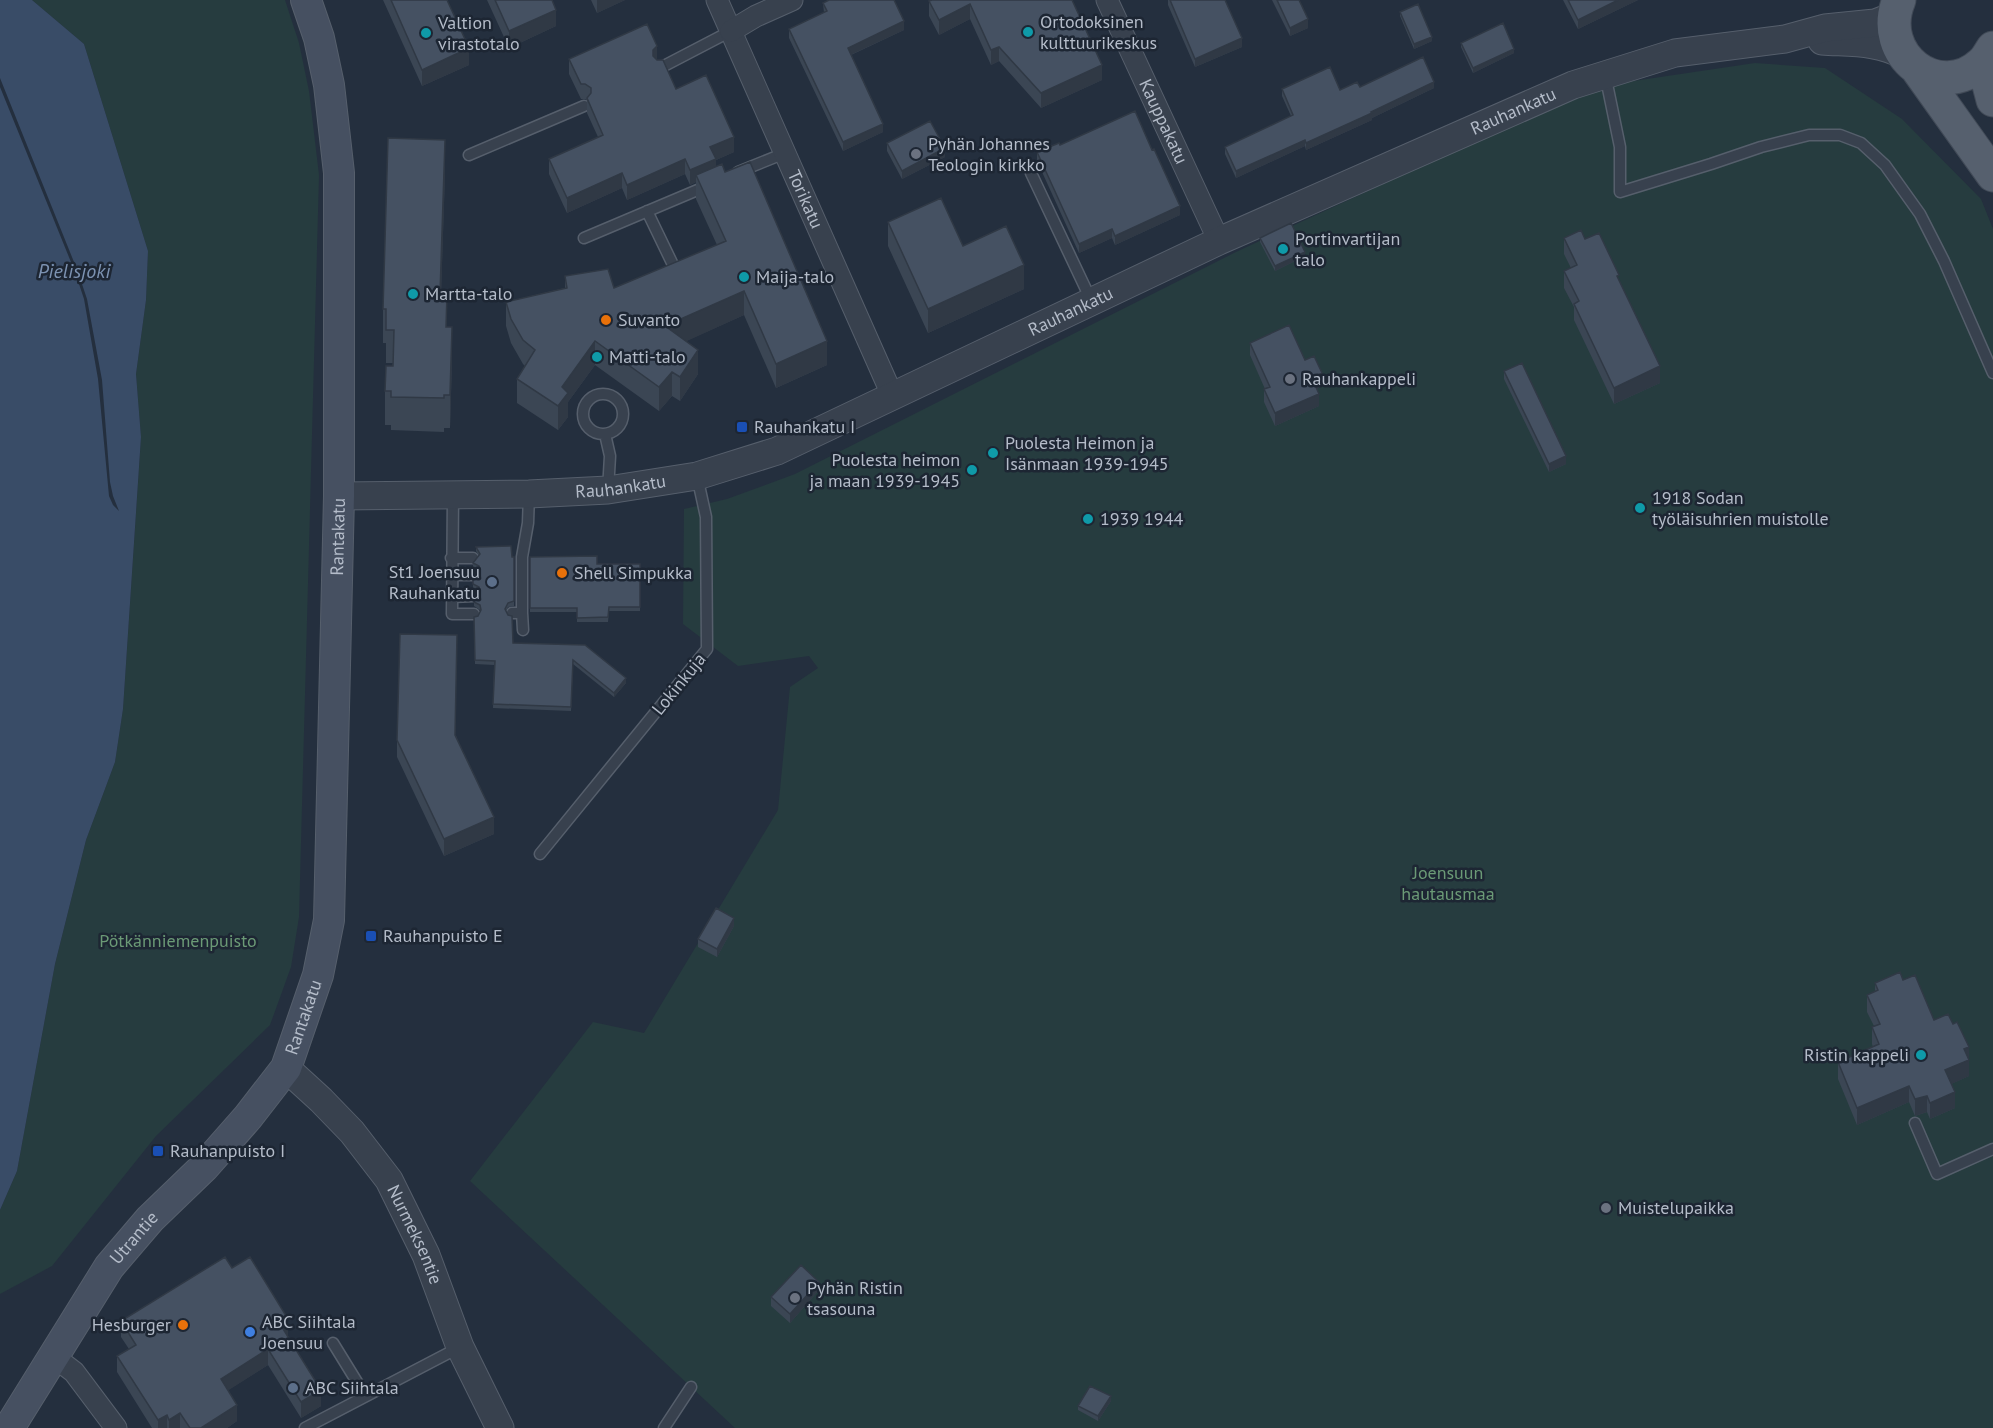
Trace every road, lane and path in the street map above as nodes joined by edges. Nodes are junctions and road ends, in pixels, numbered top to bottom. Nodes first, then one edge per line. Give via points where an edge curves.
1 (306, 0) edge
2 (717, 0) edge
3 (792, 0) edge
4 (1107, 0) edge
5 (1896, 7) edge
6 (731, 31) junction
7 (1785, 39) junction
8 (1988, 55) edge
9 (1910, 62) junction
10 (660, 68) edge
11 (1605, 74) junction
12 (1993, 100) edge
13 (584, 106) edge
14 (785, 153) junction
15 (469, 155) dead end
16 (1031, 173) dead end
17 (1993, 175) edge
18 (647, 211) junction
19 (584, 238) dead end
20 (1219, 242) junction
21 (675, 269) edge
22 (1092, 302) junction
23 (1993, 374) edge
24 (893, 397) junction
25 (605, 434) dead end
26 (697, 476) junction
27 (608, 490) junction
28 (529, 494) junction
29 (453, 495) junction
30 (339, 496) junction
31 (451, 558) junction
32 (473, 558) dead end
33 (452, 575) junction
34 (473, 575) edge
35 (473, 596) dead end
36 (452, 597) junction
37 (474, 614) edge
38 (522, 630) dead end
39 (540, 854) dead end
40 (286, 1068) junction
41 (1915, 1123) edge
42 (1993, 1149) edge
43 (333, 1343) dead end
44 (460, 1347) junction
45 (53, 1356) junction
46 (691, 1387) dead end
47 (365, 1395) junction
48 (9, 1428) edge
49 (116, 1428) edge
50 (305, 1428) edge
51 (500, 1428) edge
52 (664, 1428) edge

1 - 30 main road, Rantakatu via 329,85 339,174
2 - 6 street, Torikatu
3 - 6 street
4 - 20 street, Kauppakatu
5 - 7 street, Rauhankatu via 1888,18 1875,23 1825,28
5 - 9 main road via 1894,35
6 - 10 lane
6 - 14 street, Torikatu
7 - 9 street, Rauhankatu via 1872,44 1890,48
7 - 11 street, Rauhankatu via 1675,53
8 - 9 main road via 1969,72 1952,77 1935,76
8 - 12 main road
9 - 17 main road
11 - 20 street, Rauhankatu
11 - 23 lane via 1620,147 1620,192 1809,135 1840,135 1861,142 1885,165 1920,214
13 - 15 lane
14 - 18 lane
14 - 24 street, Torikatu
16 - 22 lane
18 - 19 lane
18 - 21 lane
20 - 22 street, Rauhankatu
22 - 24 street, Rauhankatu
24 - 26 street, Rauhankatu via 777,451
25 - 27 lane via 610,456
26 - 27 street, Rauhankatu
26 - 39 lane, Lokinkuja via 706,517 707,649
27 - 28 street, Rauhankatu
28 - 29 street, Rauhankatu
28 - 38 lane via 528,523 517,557 517,613
29 - 30 street, Rauhankatu
29 - 31 lane
30 - 40 main road, Rantakatu via 329,920 318,975
31 - 32 lane
31 - 33 lane
33 - 34 lane
33 - 36 lane
35 - 36 lane
36 - 37 lane via 452,614
40 - 44 street, Nurmeksentie via 352,1132 389,1180 426,1255
40 - 45 main road, Utrantie via 204,1167 150,1219 109,1267
41 - 42 lane via 1937,1174
43 - 47 lane
44 - 47 lane
44 - 51 street, Nurmeksentie
45 - 48 main road, Utrantie
45 - 49 street via 74,1372
46 - 52 lane
47 - 50 lane

